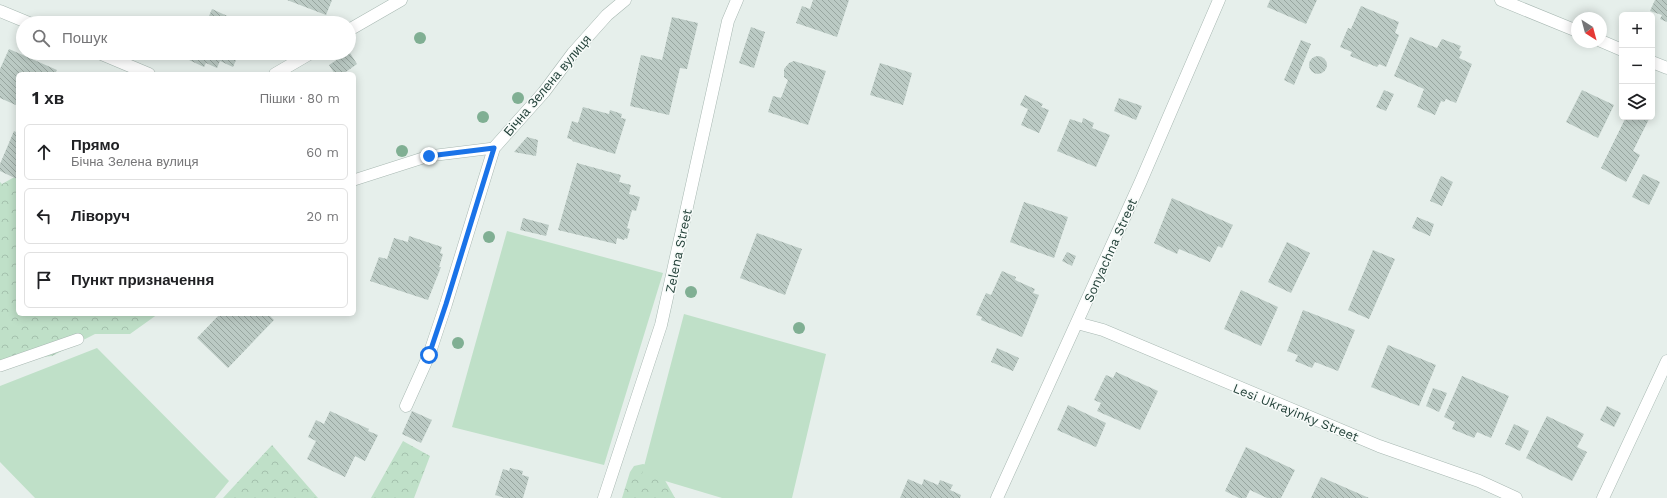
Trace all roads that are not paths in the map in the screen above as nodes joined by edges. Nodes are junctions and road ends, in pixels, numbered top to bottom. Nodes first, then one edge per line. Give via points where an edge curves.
1 (401, 0) edge
2 (625, 0) edge
3 (737, 0) edge
4 (1219, 0) edge
5 (1501, 0) edge
6 (0, 11) edge
7 (16, 18) edge
8 (356, 26) edge
9 (1571, 29) edge
10 (1607, 44) edge
11 (1619, 49) edge
12 (116, 60) edge
13 (299, 60) edge
14 (1655, 63) edge
15 (1667, 68) edge
16 (144, 72) edge
17 (278, 72) edge
18 (494, 148) junction
19 (356, 179) edge
20 (1077, 323) junction
21 (78, 339) dead end
22 (1667, 360) edge
23 (0, 366) edge
24 (406, 406) dead end
25 (604, 498) edge
26 (997, 498) edge
27 (1516, 498) edge
28 (1603, 498) edge

1 - 8 street
2 - 18 street, Бічна Зелена вулиця via 607,15 573,53 544,92
3 - 25 street, Zelena Street via 728,22 662,325
4 - 20 street, Sonyachna Street
5 - 9 street
6 - 7 street
10 - 11 street
12 - 16 street
13 - 17 street
14 - 15 street
18 - 19 lane via 429,156
18 - 24 street, Бічна Зелена вулиця via 429,355
20 - 26 street, Sonyachna Street
20 - 27 street, Lesi Ukrayinky Street via 1103,330 1379,446 1479,481
21 - 23 lane
22 - 28 street

